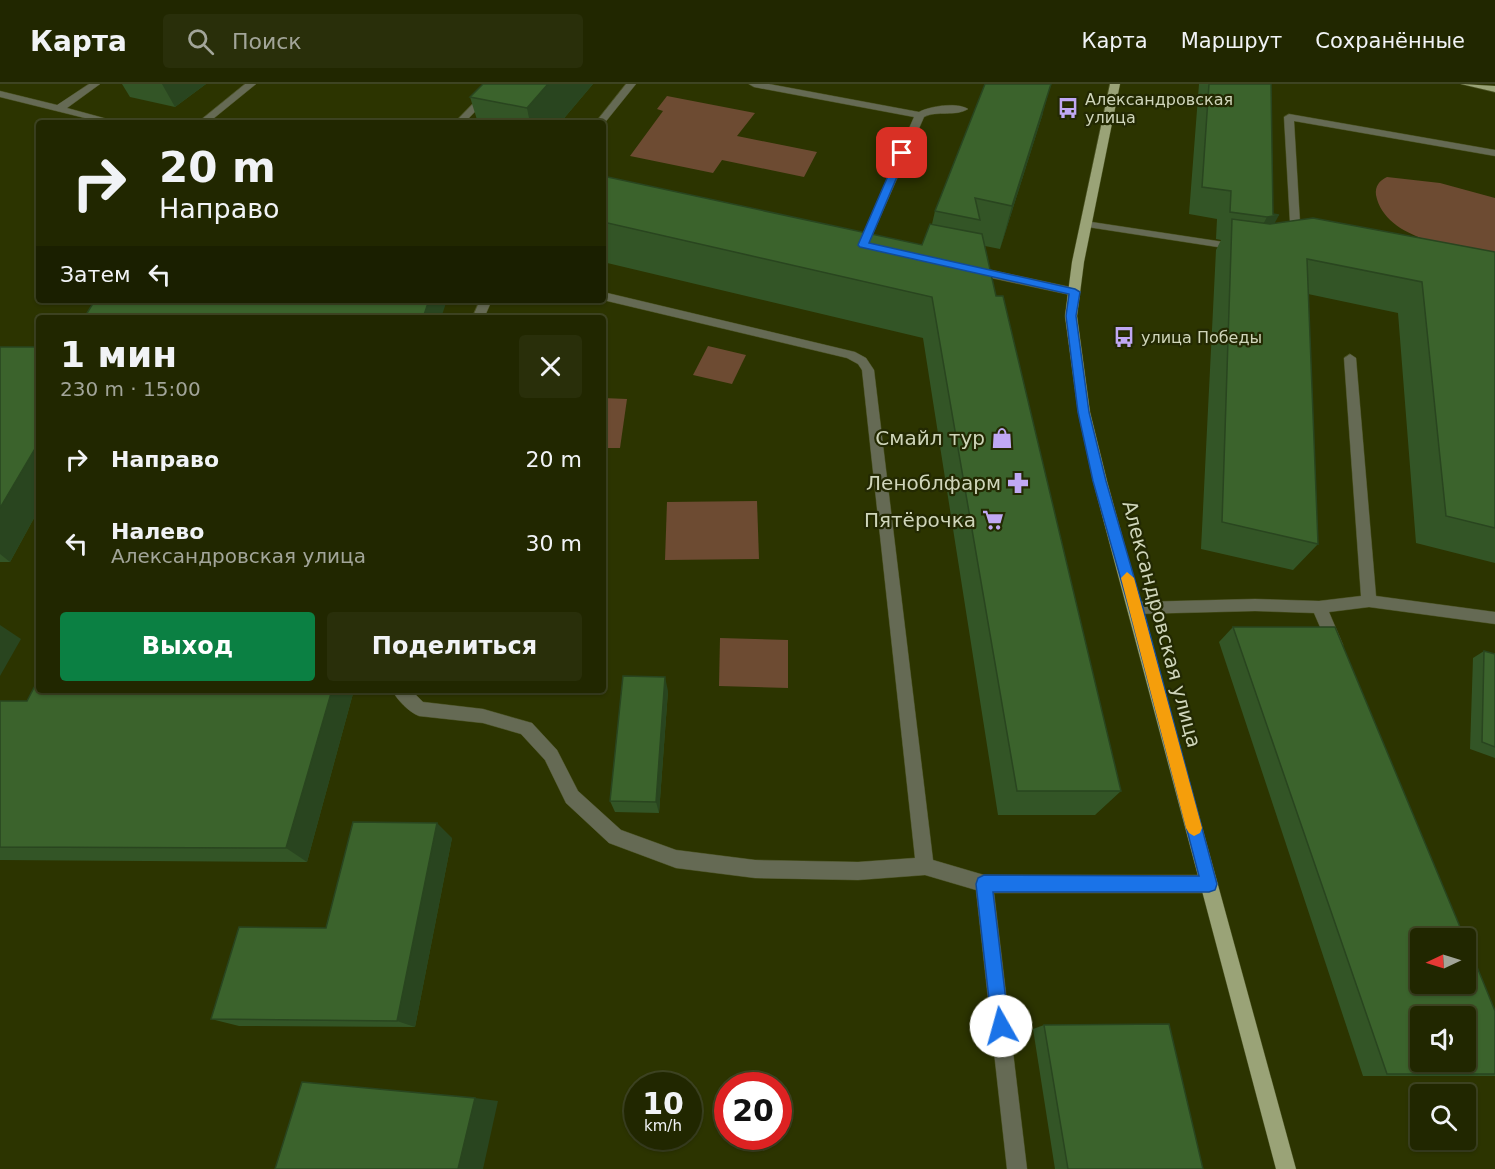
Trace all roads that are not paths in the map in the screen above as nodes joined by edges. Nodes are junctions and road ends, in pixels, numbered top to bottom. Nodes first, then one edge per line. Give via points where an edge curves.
1 (95, 84) edge
2 (251, 84) edge
3 (497, 84) edge
4 (631, 84) edge
5 (754, 84) edge
6 (1115, 84) edge
7 (1466, 84) edge
8 (1495, 88) edge
9 (0, 94) edge
10 (60, 108) junction
11 (963, 109) dead end
12 (920, 115) junction
13 (106, 120) edge
14 (206, 120) edge
15 (462, 120) edge
16 (602, 120) edge
17 (1495, 153) edge
18 (1086, 224) junction
19 (1297, 244) edge
20 (863, 245) edge
21 (1252, 250) edge
22 (957, 267) edge
23 (1075, 292) junction
24 (606, 297) edge
25 (1350, 358) dead end
26 (1369, 600) junction
27 (1319, 607) junction
28 (1136, 608) junction
29 (1495, 618) edge
30 (1342, 663) edge
31 (403, 693) edge
32 (925, 867) junction
33 (984, 884) junction
34 (1209, 884) junction
35 (1017, 1169) edge
36 (1286, 1169) edge

1 - 10 lane
2 - 14 lane
3 - 15 lane
4 - 16 lane
5 - 12 lane
6 - 18 main road, Александровская улица
7 - 8 main road
9 - 10 lane
10 - 13 lane
11 - 12 lane via 930,110
12 - 20 lane
17 - 19 lane via 1289,117
18 - 21 lane
18 - 23 main road, Александровская улица
22 - 23 lane
23 - 28 main road, Александровская улица via 1071,316 1083,412
24 - 32 lane via 851,355 868,370
25 - 26 lane
26 - 27 lane
26 - 29 lane
27 - 28 lane
27 - 30 lane
28 - 34 main road, Александровская улица
31 - 32 lane via 419,710 483,716 526,728 551,755 572,797 615,837 676,859 755,869 858,871
32 - 33 lane
33 - 34 lane
33 - 35 lane
34 - 36 main road, Александровская улица

